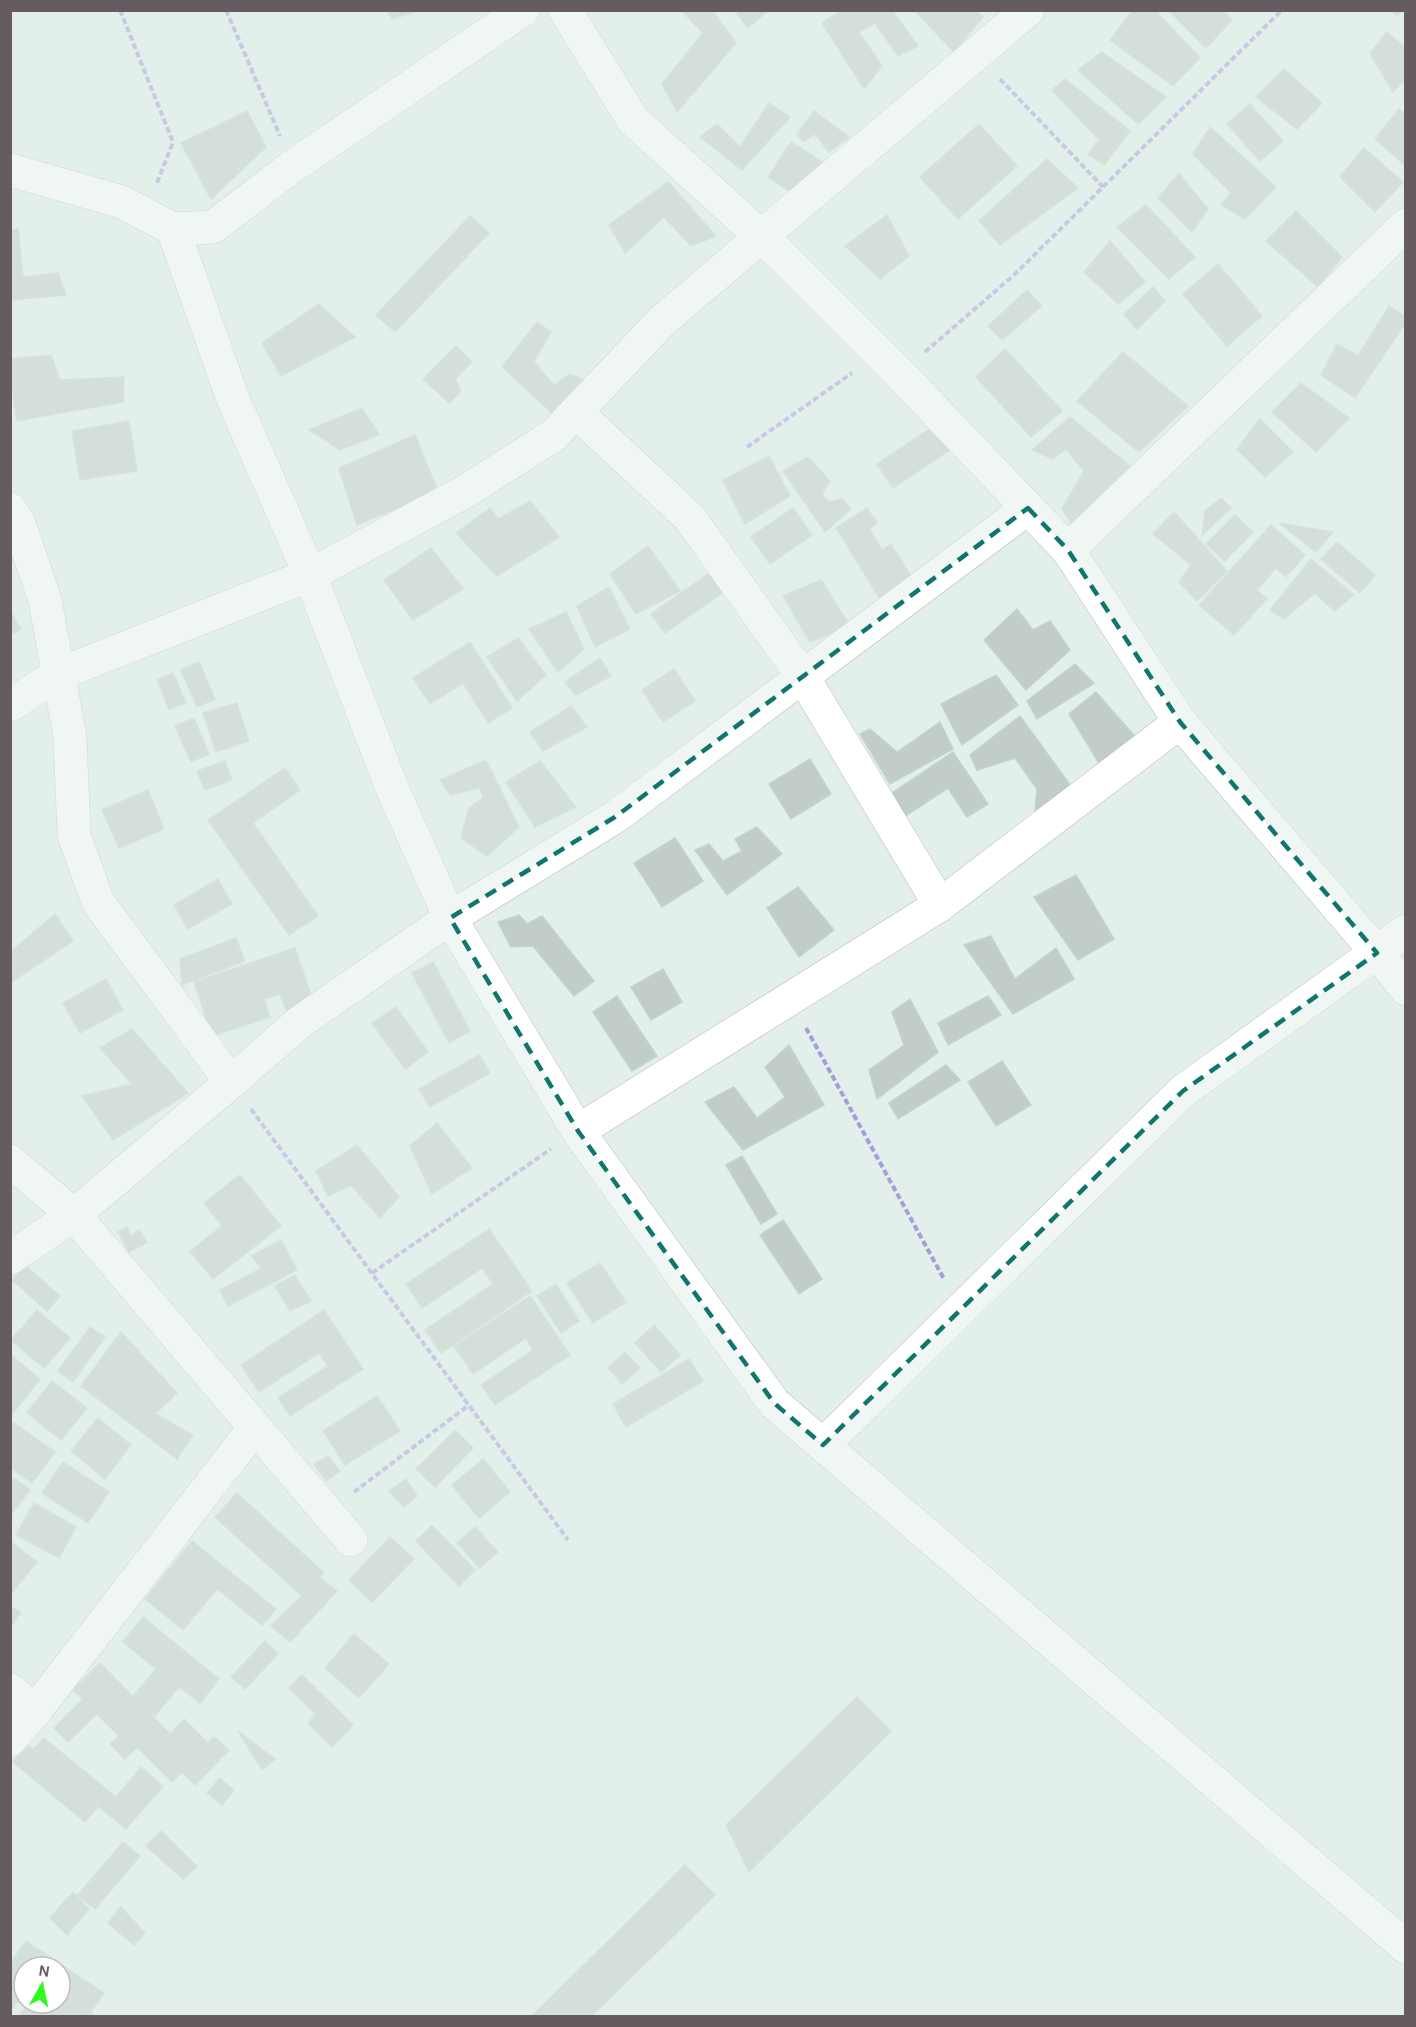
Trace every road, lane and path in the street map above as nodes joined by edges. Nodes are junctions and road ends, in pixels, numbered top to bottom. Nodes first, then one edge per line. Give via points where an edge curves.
1 (120, 10) edge
2 (225, 10) edge
3 (523, 10) edge
4 (566, 10) edge
5 (1028, 10) edge
6 (1281, 10) edge
7 (976, 54) junction
8 (293, 166) junction
9 (10, 170) edge
10 (1103, 187) junction
11 (159, 221) junction
12 (1406, 225) edge
13 (761, 237) junction
14 (890, 364) junction
15 (576, 412) junction
16 (747, 447) dead end
17 (1028, 508) junction
18 (10, 510) edge
19 (1068, 550) junction
20 (310, 575) junction
21 (59, 674) junction
22 (803, 677) junction
23 (10, 705) edge
24 (1180, 722) junction
25 (940, 904) junction
26 (450, 918) junction
27 (1406, 931) edge
28 (1377, 953) junction
29 (1406, 989) edge
30 (790, 999) junction
31 (231, 1082) junction
32 (578, 1131) junction
33 (10, 1161) edge
34 (74, 1215) junction
35 (10, 1258) edge
36 (372, 1273) junction
37 (961, 1310) junction
38 (469, 1405) junction
39 (255, 1427) junction
40 (823, 1445) junction
41 (328, 1512) junction
42 (351, 1540) dead end
43 (568, 1540) dead end
44 (10, 1690) edge
45 (35, 1711) junction
46 (10, 1740) edge
47 (1406, 1947) edge

1 - 11 path via 173,142
2 - 8 path
3 - 8 street
4 - 13 street via 633,120
5 - 7 street
6 - 10 path
7 - 10 path
7 - 13 street
8 - 11 street via 213,227
9 - 11 street via 122,202
10 - 14 path via 1014,275
11 - 20 street
12 - 19 street
13 - 14 street
13 - 15 street via 662,321
14 - 16 path
14 - 17 street
15 - 20 street via 554,435 466,491
15 - 22 street via 689,517
17 - 19 street
17 - 22 street
18 - 21 street via 18,520 45,600
19 - 24 street
20 - 21 street
20 - 26 street via 392,788
21 - 23 street
21 - 31 street via 70,737 74,835 98,902
22 - 25 street
22 - 26 street via 615,817
24 - 25 street
24 - 28 street
25 - 30 street
26 - 31 street via 300,1022
26 - 32 street
27 - 28 street
28 - 29 street
28 - 37 street via 1183,1091
30 - 32 street
30 - 37 path
31 - 34 street
31 - 36 path
32 - 36 path
32 - 40 street via 774,1403
33 - 34 street
34 - 35 street
34 - 39 street
36 - 38 path
37 - 40 street
38 - 41 path
38 - 43 path
39 - 41 street
39 - 45 street
40 - 47 street
41 - 42 street
44 - 45 street
45 - 46 street

